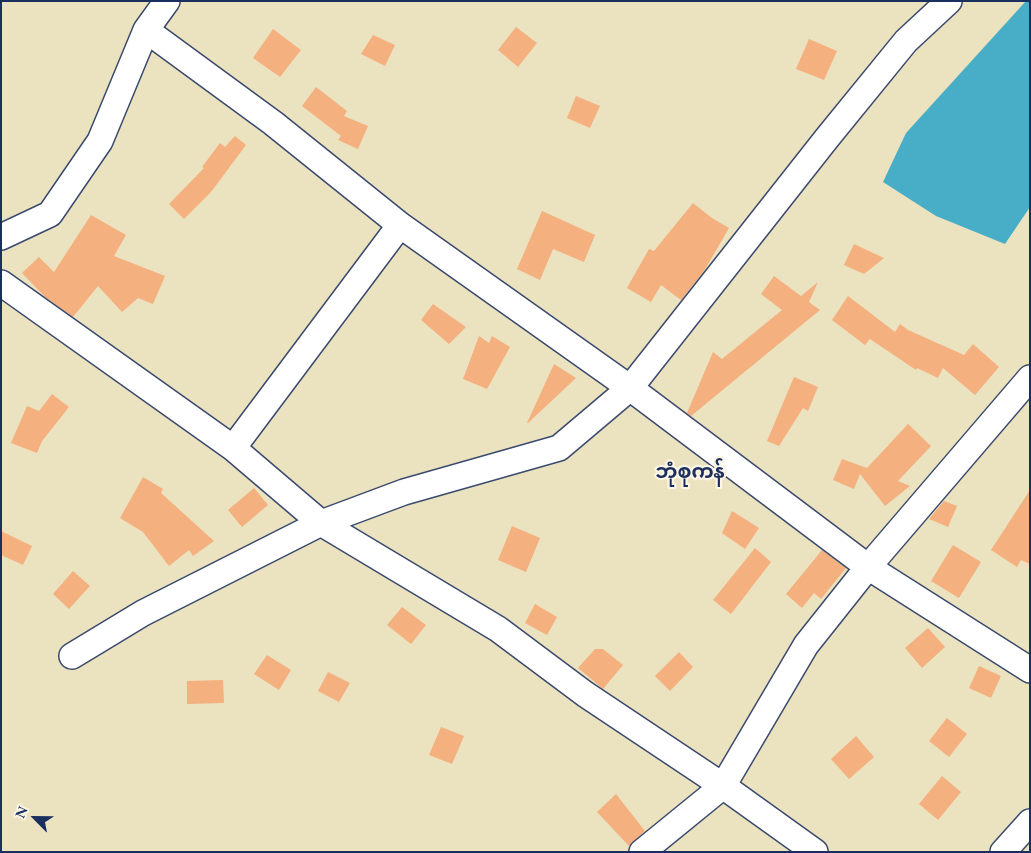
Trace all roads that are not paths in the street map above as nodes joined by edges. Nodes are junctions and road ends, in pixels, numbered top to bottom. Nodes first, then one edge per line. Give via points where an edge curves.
1 (167, 1) edge
2 (949, 1) edge
3 (146, 30) junction
4 (400, 225) junction
5 (1, 237) edge
6 (1, 283) edge
7 (1030, 378) edge
8 (630, 388) junction
9 (233, 448) junction
10 (321, 523) junction
11 (868, 567) junction
12 (72, 656) dead end
13 (1030, 670) edge
14 (723, 786) junction
15 (1030, 822) edge
16 (642, 852) edge
17 (815, 852) edge
18 (1003, 852) edge

1 - 3 street
2 - 8 street via 906,41
3 - 4 street via 273,123
3 - 5 street via 100,141 50,214
4 - 8 street
4 - 9 street
6 - 9 street
7 - 11 street
8 - 10 street via 559,448 404,492
8 - 11 street
9 - 10 street
10 - 12 street via 143,613
10 - 14 street via 498,629 585,694
11 - 13 street
11 - 14 street via 806,645
14 - 16 street
14 - 17 street
15 - 18 street

